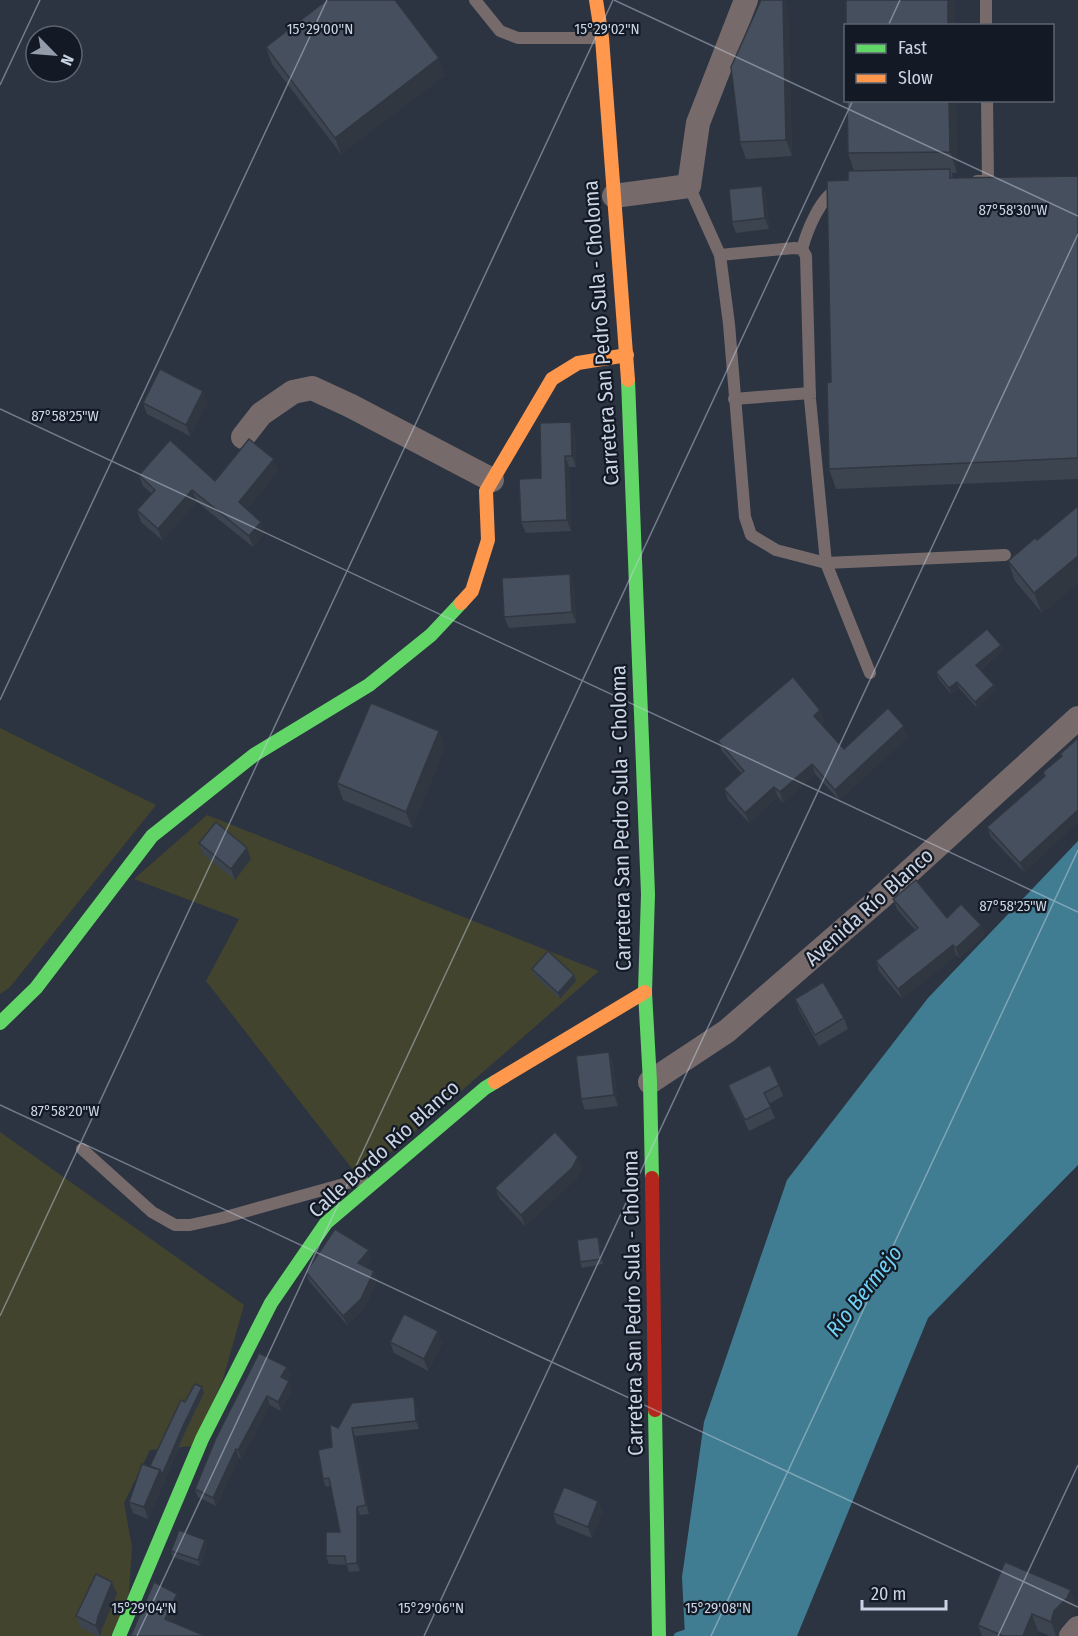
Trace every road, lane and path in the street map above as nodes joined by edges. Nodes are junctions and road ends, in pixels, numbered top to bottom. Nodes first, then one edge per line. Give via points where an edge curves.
1 (475, 0) edge
2 (596, 0) edge
3 (746, 0) edge
4 (986, 0) edge
5 (986, 24) edge
6 (602, 38) junction
7 (987, 102) edge
8 (966, 181) edge
9 (852, 183) edge
10 (689, 186) junction
11 (614, 196) junction
12 (802, 249) junction
13 (720, 255) junction
14 (627, 355) junction
15 (810, 393) junction
16 (734, 399) junction
17 (243, 437) dead end
18 (492, 480) junction
19 (1005, 555) dead end
20 (825, 563) junction
21 (870, 673) dead end
22 (1078, 718) edge
23 (645, 992) junction
24 (0, 1023) edge
25 (650, 1082) junction
26 (82, 1149) dead end
27 (386, 1172) junction
28 (1078, 1628) edge
29 (119, 1636) edge
30 (659, 1636) edge
31 (1071, 1636) edge

1 - 6 lane via 500,31 518,38
2 - 6 street, Carretera San Pedro Sula - Choloma
3 - 10 street via 698,123
4 - 5 lane
6 - 11 street, Carretera San Pedro Sula - Choloma
7 - 8 lane via 994,181
9 - 12 lane via 834,190 808,230
10 - 11 street
10 - 13 lane
11 - 14 street, Carretera San Pedro Sula - Choloma
12 - 13 lane
12 - 15 lane via 806,256
13 - 16 lane
14 - 18 street via 579,362 552,379
14 - 23 street, Carretera San Pedro Sula - Choloma via 648,894
15 - 16 lane
15 - 20 lane
16 - 20 lane via 745,517 751,536 776,550
17 - 18 street via 261,414 294,392 312,388
18 - 24 street via 486,491 488,540 472,591 431,635 369,685 254,755 152,836 36,988
19 - 20 lane
20 - 21 lane
22 - 25 street, Avenida Río Blanco via 727,1031
23 - 25 street, Carretera San Pedro Sula - Choloma
23 - 27 street, Calle Bordo Río Blanco via 485,1088
25 - 30 street, Carretera San Pedro Sula - Choloma
26 - 27 lane via 152,1212 175,1225 222,1218
27 - 29 street, Calle Bordo Río Blanco via 326,1223 271,1303 202,1439
28 - 31 street

